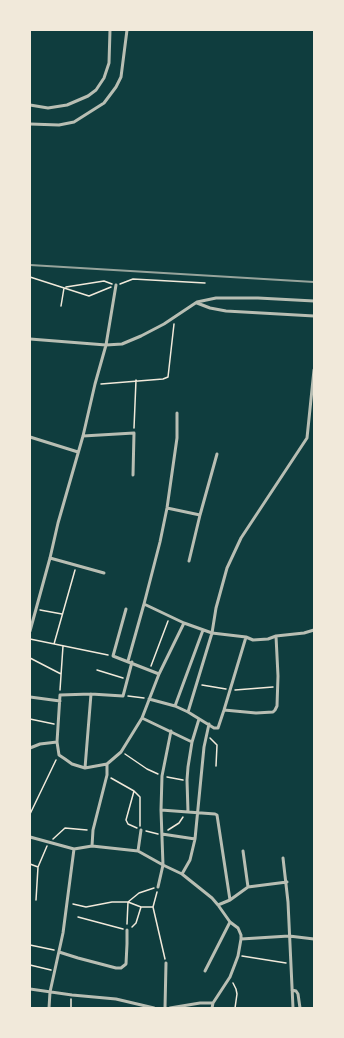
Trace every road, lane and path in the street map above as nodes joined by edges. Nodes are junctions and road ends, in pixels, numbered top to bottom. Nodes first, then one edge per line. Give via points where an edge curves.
1 (110, 30) edge
2 (127, 30) edge
3 (30, 105) edge
4 (30, 124) edge
5 (30, 277) edge
6 (205, 283) dead end
7 (116, 285) junction
8 (64, 287) junction
9 (314, 301) edge
10 (197, 302) junction
11 (61, 306) dead end
12 (314, 316) edge
13 (175, 317) junction
14 (30, 339) edge
15 (106, 346) junction
16 (314, 370) edge
17 (136, 380) junction
18 (313, 382) edge
19 (95, 384) junction
20 (177, 413) dead end
21 (134, 433) junction
22 (308, 433) junction
23 (314, 434) edge
24 (83, 436) junction
25 (30, 437) edge
26 (78, 452) junction
27 (217, 454) dead end
28 (133, 475) dead end
29 (167, 508) junction
30 (200, 516) junction
31 (50, 558) junction
32 (189, 561) dead end
33 (76, 566) junction
34 (104, 573) dead end
35 (144, 604) junction
36 (36, 609) junction
37 (126, 609) dead end
38 (62, 614) junction
39 (170, 617) junction
40 (184, 624) junction
41 (203, 630) junction
42 (314, 630) edge
43 (30, 631) edge
44 (212, 633) junction
45 (276, 636) junction
46 (246, 637) junction
47 (30, 638) edge
48 (54, 644) junction
49 (63, 646) junction
50 (113, 656) junction
51 (30, 658) edge
52 (130, 661) junction
53 (97, 670) dead end
54 (149, 670) junction
55 (61, 674) junction
56 (159, 674) junction
57 (127, 679) junction
58 (197, 684) junction
59 (277, 687) junction
60 (230, 690) junction
61 (91, 694) junction
62 (60, 695) junction
63 (122, 696) junction
64 (30, 697) edge
65 (149, 699) junction
66 (60, 701) junction
67 (175, 706) junction
68 (224, 710) junction
69 (188, 712) junction
70 (142, 718) junction
71 (30, 719) edge
72 (199, 719) junction
73 (58, 724) junction
74 (209, 724) junction
75 (171, 732) junction
76 (206, 735) junction
77 (57, 742) junction
78 (192, 742) junction
79 (30, 748) edge
80 (121, 752) junction
81 (59, 755) junction
82 (108, 764) junction
83 (216, 766) dead end
84 (85, 768) junction
85 (107, 775) junction
86 (162, 776) junction
87 (187, 780) junction
88 (134, 791) junction
89 (161, 810) junction
90 (188, 812) junction
91 (198, 813) junction
92 (30, 814) edge
93 (93, 830) junction
94 (141, 830) junction
95 (162, 834) junction
96 (30, 837) edge
97 (195, 839) junction
98 (48, 842) junction
99 (92, 846) junction
100 (74, 850) junction
101 (138, 851) junction
102 (243, 851) dead end
103 (283, 858) dead end
104 (30, 864) edge
105 (163, 865) junction
106 (38, 867) junction
107 (182, 874) junction
108 (287, 882) junction
109 (158, 887) junction
110 (248, 887) junction
111 (36, 900) dead end
112 (230, 900) junction
113 (128, 902) junction
114 (67, 903) junction
115 (218, 905) junction
116 (141, 906) junction
117 (153, 907) junction
118 (78, 917) dead end
119 (230, 922) junction
120 (136, 923) dead end
121 (127, 930) junction
122 (289, 936) junction
123 (241, 939) junction
124 (314, 939) edge
125 (30, 945) edge
126 (59, 952) junction
127 (238, 956) junction
128 (166, 963) joint
129 (290, 963) junction
130 (30, 966) edge
131 (54, 971) junction
132 (205, 971) dead end
133 (230, 977) junction
134 (30, 990) edge
135 (292, 990) junction
136 (50, 992) junction
137 (72, 995) junction
138 (213, 1003) junction
139 (48, 1008) edge
140 (71, 1008) edge
141 (154, 1008) edge
142 (165, 1008) edge
143 (170, 1008) edge
144 (212, 1008) edge
145 (235, 1008) edge
146 (293, 1008) edge
147 (300, 1008) edge

1 - 3 street via 109,63 104,78 96,90 67,105 48,108
2 - 4 street via 121,77 116,88 104,102 74,122 59,125
5 - 8 path
6 - 7 path via 134,279
7 - 8 path via 104,281
7 - 8 path via 89,296
7 - 15 street
8 - 11 path
9 - 10 street via 232,297
10 - 12 street via 226,311
10 - 13 street
13 - 15 street via 122,344
13 - 17 path via 168,378
14 - 15 street
15 - 19 street
16 - 18 street
17 - 19 path
17 - 21 path
18 - 22 street
19 - 24 street
20 - 29 street via 177,438
21 - 24 street
21 - 28 street
22 - 23 street
22 - 44 street via 304,444 241,538 227,568
24 - 26 street
25 - 26 street
26 - 31 street
27 - 30 street
29 - 30 street
29 - 35 street
30 - 32 street
31 - 33 street
31 - 36 street
33 - 34 street
33 - 38 path
35 - 39 street
35 - 52 street
36 - 38 path
36 - 43 street
37 - 50 street
38 - 48 path
39 - 40 street
39 - 54 path
40 - 41 street
40 - 56 street
41 - 44 street
41 - 67 street
42 - 45 street
44 - 46 street
44 - 58 street
45 - 46 street via 260,640
45 - 59 street
46 - 60 street
47 - 48 path
48 - 49 path
49 - 50 path
49 - 55 path
50 - 52 street
51 - 55 path
52 - 54 street
52 - 57 street
53 - 57 path
54 - 56 street
55 - 62 path
56 - 65 street
57 - 63 street
58 - 60 path
58 - 69 street
59 - 60 path
59 - 68 street via 277,706 273,712
60 - 68 street
61 - 62 street
61 - 63 street
61 - 84 street
62 - 66 street
63 - 65 path
64 - 66 street
65 - 67 street
65 - 70 street
66 - 73 street
67 - 69 street
68 - 74 street via 218,728
69 - 72 street
70 - 75 street
70 - 80 street
71 - 73 path
72 - 74 street
72 - 78 street
73 - 77 street
74 - 76 street
75 - 78 street
75 - 86 street
76 - 83 path via 216,745
76 - 91 street
77 - 79 street
77 - 81 street
78 - 87 street
80 - 82 street
80 - 86 path
81 - 84 street via 72,764
81 - 92 path
82 - 84 street
82 - 85 street
85 - 88 path
85 - 93 street
86 - 87 path
86 - 89 street
87 - 90 street
88 - 94 path via 140,797
88 - 94 path via 126,820 128,824
89 - 90 street
89 - 95 street
90 - 91 street
90 - 95 path via 179,823
91 - 97 street
91 - 112 street via 215,814 218,817
93 - 98 path via 65,828
93 - 99 street
94 - 95 path
94 - 101 street
95 - 97 street
95 - 105 street
96 - 98 street
97 - 107 street via 190,860
98 - 100 street
98 - 106 path
99 - 100 street
99 - 101 street
100 - 114 street
101 - 105 street
102 - 110 street
103 - 108 street
104 - 106 path
105 - 107 street
105 - 109 street
106 - 111 path
107 - 115 street
108 - 110 street
108 - 122 street
109 - 113 path via 139,893
109 - 117 path
110 - 112 street
112 - 115 street
113 - 114 path via 86,907
113 - 116 path
113 - 121 path
114 - 126 street
115 - 119 street
116 - 117 path
116 - 120 path
117 - 128 path
118 - 121 path
119 - 123 street via 238,928
119 - 132 street
121 - 126 street via 126,964 121,968
122 - 123 street
122 - 124 street
122 - 129 street
123 - 127 street
125 - 126 path
126 - 131 street
127 - 129 path
127 - 133 street
128 - 142 street
129 - 135 street
130 - 131 path
131 - 136 street
133 - 138 street
133 - 145 path via 237,994
134 - 136 street
135 - 146 street
135 - 147 street via 298,994
136 - 137 street
136 - 139 street
137 - 140 path
137 - 141 street via 116,999
138 - 143 street
138 - 144 street

